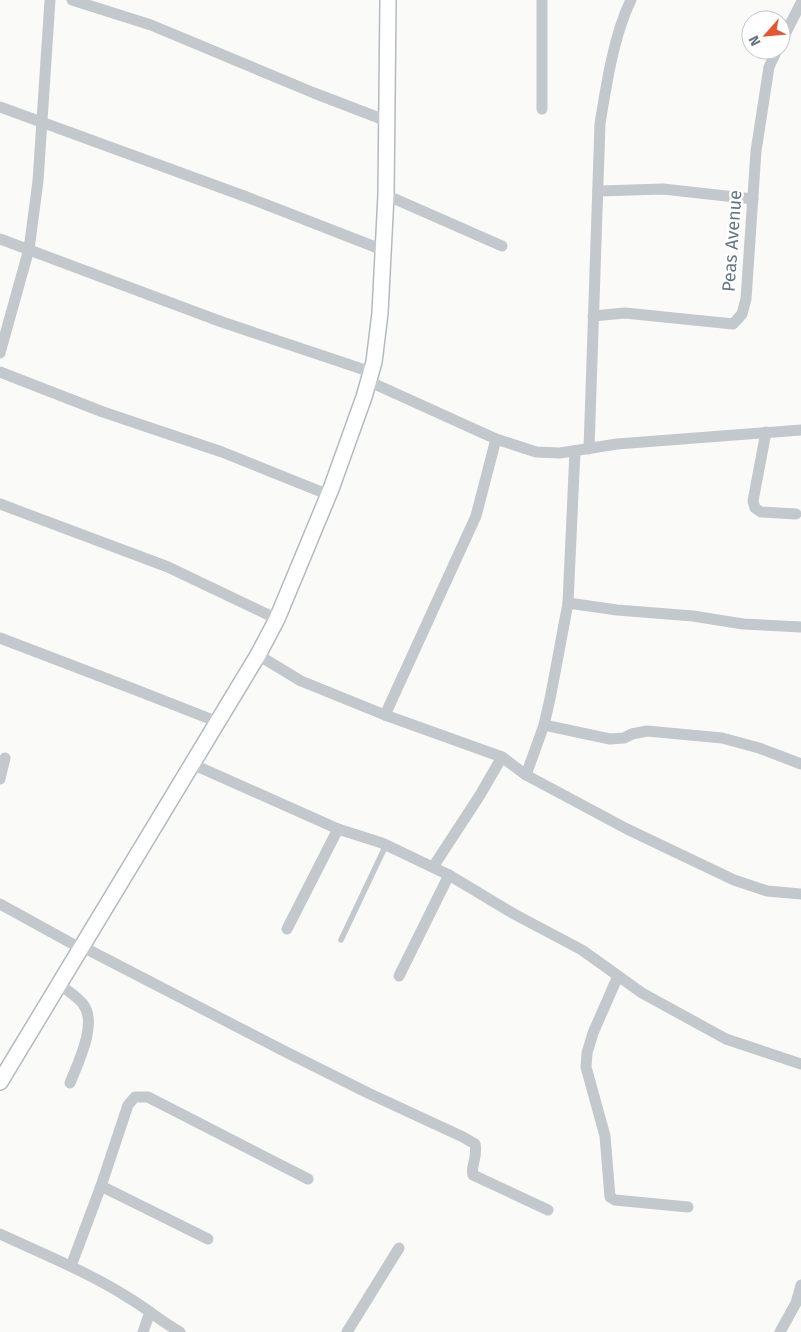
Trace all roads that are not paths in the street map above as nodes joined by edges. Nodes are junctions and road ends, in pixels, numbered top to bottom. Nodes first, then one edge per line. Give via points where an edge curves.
1 (50, 0) edge
2 (72, 0) edge
3 (388, 0) edge
4 (542, 0) edge
5 (631, 0) edge
6 (801, 3) edge
7 (791, 22) edge
8 (772, 60) edge
9 (0, 107) edge
10 (542, 108) dead end
11 (41, 121) junction
12 (387, 121) junction
13 (598, 191) junction
14 (386, 195) junction
15 (753, 198) junction
16 (0, 238) edge
17 (502, 246) dead end
18 (29, 249) junction
19 (383, 250) junction
20 (594, 316) junction
21 (0, 353) edge
22 (0, 372) edge
23 (369, 377) junction
24 (801, 430) edge
25 (766, 432) junction
26 (496, 439) junction
27 (589, 448) junction
28 (575, 451) junction
29 (329, 494) junction
30 (0, 504) edge
31 (796, 514) dead end
32 (568, 602) junction
33 (278, 620) junction
34 (801, 627) edge
35 (0, 638) edge
36 (258, 655) junction
37 (385, 715) junction
38 (218, 722) junction
39 (544, 725) junction
40 (502, 757) junction
41 (5, 758) dead end
42 (192, 764) junction
43 (801, 764) edge
44 (526, 775) junction
45 (0, 779) edge
46 (338, 829) junction
47 (386, 845) junction
48 (433, 867) junction
49 (449, 874) junction
50 (801, 894) edge
51 (0, 904) edge
52 (286, 929) dead end
53 (341, 940) dead end
54 (81, 947) junction
55 (398, 976) dead end
56 (618, 976) junction
57 (58, 983) junction
58 (801, 1064) edge
59 (0, 1082) edge
60 (70, 1083) dead end
61 (308, 1179) dead end
62 (101, 1186) junction
63 (688, 1206) dead end
64 (548, 1210) dead end
65 (0, 1234) edge
66 (208, 1239) dead end
67 (398, 1248) dead end
68 (71, 1266) junction
69 (801, 1285) edge
70 (150, 1312) junction
71 (143, 1332) edge
72 (180, 1332) edge
73 (347, 1332) edge
74 (780, 1332) edge

1 - 11 street
2 - 12 street via 151,25
3 - 12 street
4 - 10 street
5 - 13 street via 624,14 602,108
6 - 7 street
8 - 15 street, Peas Avenue via 756,151
9 - 11 street
11 - 18 street via 38,181
11 - 19 street
12 - 14 street
13 - 15 street via 663,190
13 - 20 street
14 - 17 street
14 - 19 street
15 - 20 street, Peas Avenue via 746,299 742,314 733,324 625,313
16 - 18 street
18 - 21 street
18 - 23 street
19 - 23 street via 380,313
20 - 27 street
22 - 29 street
23 - 26 street
23 - 29 street
24 - 25 street
25 - 27 street
25 - 31 street via 753,501 755,508 761,512
26 - 28 street via 536,452
26 - 37 street via 476,516
27 - 28 street
28 - 32 street
29 - 33 street
30 - 33 street via 168,567
32 - 34 street via 743,624
32 - 39 street
33 - 36 street
35 - 38 street
36 - 37 street via 301,681
36 - 38 street
37 - 40 street
38 - 42 street
39 - 43 street via 610,739 648,731 722,738
39 - 44 street
40 - 44 street
40 - 48 street
41 - 45 street
42 - 46 street
42 - 54 street
44 - 50 street via 627,829 734,880 767,891
46 - 47 street
46 - 52 street
47 - 48 street
47 - 53 lane
48 - 49 street
49 - 55 street
49 - 56 street via 582,950
51 - 54 street
54 - 57 street
54 - 64 street via 368,1093 469,1140 475,1144 477,1152 473,1175
56 - 58 street via 642,993 726,1039
56 - 63 street via 593,1033 586,1067 606,1136 610,1197 614,1200
57 - 59 street
57 - 60 street via 84,1004 90,1020
61 - 62 street via 148,1097 135,1097 128,1104
62 - 66 street
62 - 68 street
65 - 68 street
67 - 73 street
68 - 70 street
69 - 74 street via 796,1304
70 - 71 street
70 - 72 street

